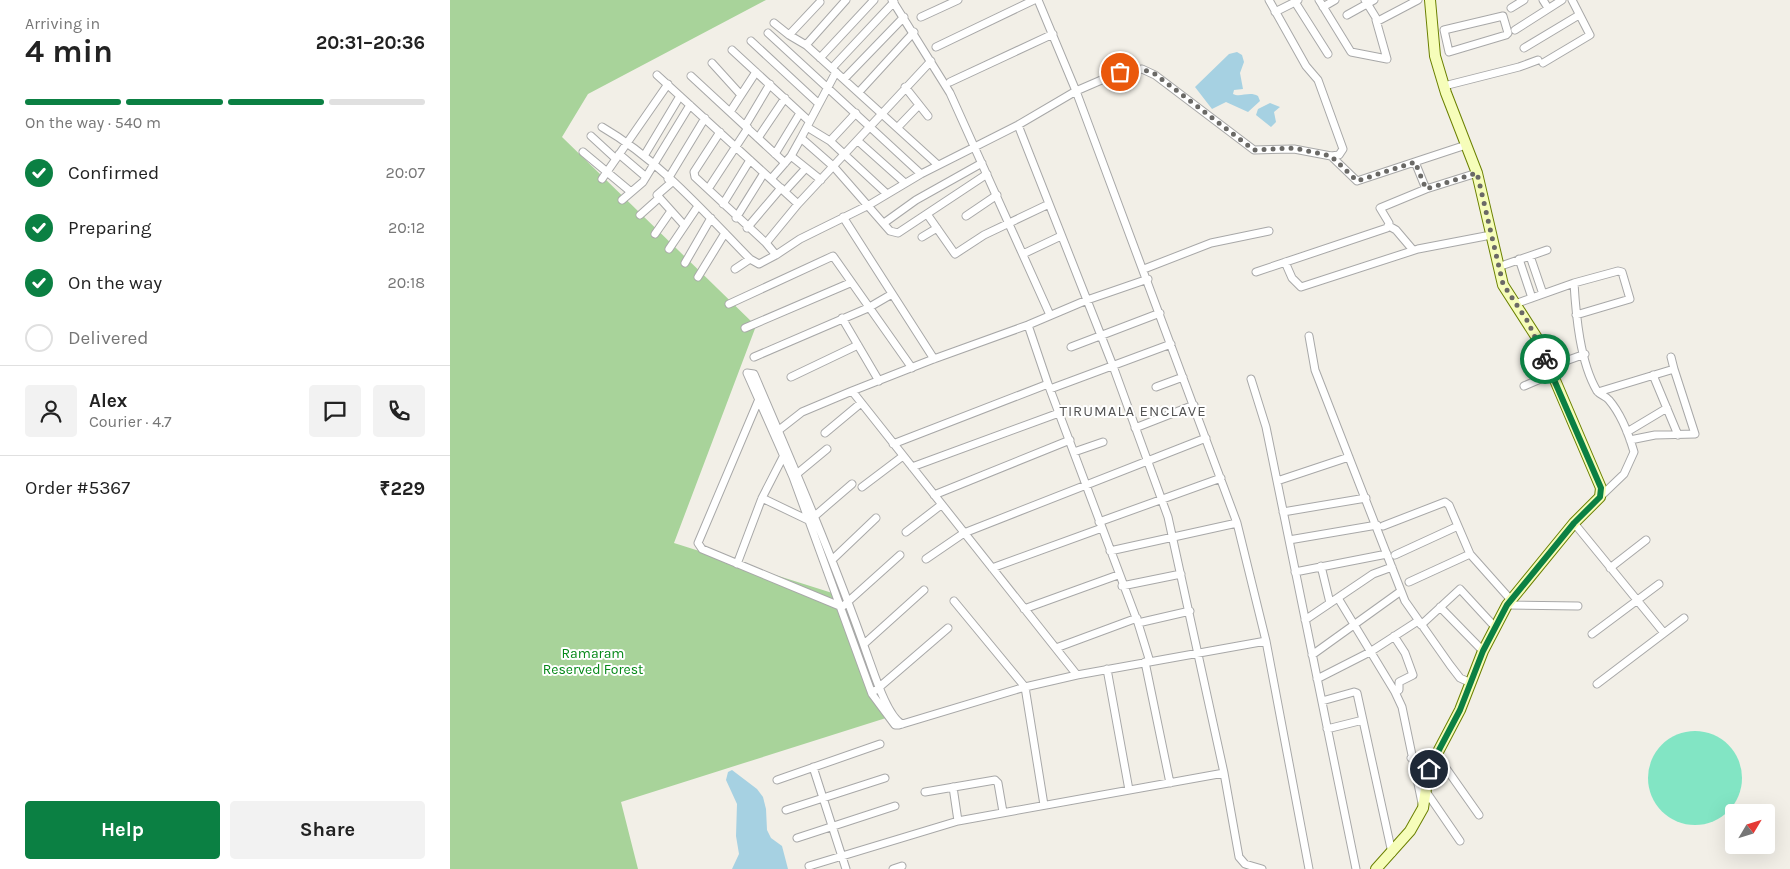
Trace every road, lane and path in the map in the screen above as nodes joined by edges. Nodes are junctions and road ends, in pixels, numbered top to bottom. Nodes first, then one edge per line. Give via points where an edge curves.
1 (846, 0) edge
2 (874, 0) edge
3 (958, 0) edge
4 (1034, 0) edge
5 (1038, 0) edge
6 (1269, 0) edge
7 (1335, 0) edge
8 (1418, 0) edge
9 (1430, 0) edge
10 (1524, 0) edge
11 (1543, 0) edge
12 (1562, 0) edge
13 (1572, 0) edge
14 (893, 1) edge
15 (1297, 1) edge
16 (1369, 1) edge
17 (820, 2) dead end
18 (1321, 3) edge
19 (1511, 8) dead end
20 (1548, 8) junction
21 (1275, 12) junction
22 (1348, 15) dead end
23 (1580, 15) junction
24 (904, 17) junction
25 (921, 17) dead end
26 (1376, 20) junction
27 (774, 22) dead end
28 (1515, 30) dead end
29 (914, 32) junction
30 (768, 33) dead end
31 (1052, 34) junction
32 (789, 35) junction
33 (751, 41) dead end
34 (806, 45) junction
35 (936, 46) dead end
36 (1524, 48) dead end
37 (732, 50) dead end
38 (1449, 52) junction
39 (1328, 54) dead end
40 (1435, 56) junction
41 (820, 58) junction
42 (931, 61) junction
43 (712, 63) dead end
44 (834, 70) junction
45 (756, 72) junction
46 (657, 75) dead end
47 (692, 76) dead end
48 (844, 79) junction
49 (950, 82) dead end
50 (668, 84) junction
51 (770, 84) junction
52 (1444, 86) junction
53 (827, 87) junction
54 (905, 87) junction
55 (1076, 91) junction
56 (858, 92) junction
57 (741, 95) junction
58 (680, 96) junction
59 (785, 98) junction
60 (819, 104) junction
61 (690, 105) junction
62 (919, 105) junction
63 (730, 112) junction
64 (800, 113) junction
65 (856, 113) junction
66 (882, 113) junction
67 (928, 116) dead end
68 (705, 118) junction
69 (808, 124) junction
70 (1018, 125) junction
71 (870, 126) junction
72 (602, 127) dead end
73 (746, 127) junction
74 (898, 127) junction
75 (720, 132) junction
76 (591, 136) dead end
77 (758, 138) junction
78 (801, 138) junction
79 (830, 141) junction
80 (858, 141) junction
81 (628, 142) junction
82 (1466, 145) junction
83 (735, 146) junction
84 (974, 147) junction
85 (583, 152) dead end
86 (775, 154) junction
87 (618, 156) junction
88 (644, 156) junction
89 (791, 156) junction
90 (844, 156) junction
91 (1331, 156) junction
92 (750, 160) junction
93 (1415, 162) junction
94 (785, 163) junction
95 (982, 163) junction
96 (938, 164) junction
97 (653, 165) junction
98 (834, 167) junction
99 (806, 168) junction
100 (607, 172) junction
101 (764, 173) junction
102 (1477, 173) junction
103 (920, 174) junction
104 (988, 174) junction
105 (646, 177) junction
106 (771, 178) junction
107 (602, 179) dead end
108 (670, 180) junction
109 (821, 180) junction
110 (906, 183) junction
111 (783, 189) junction
112 (1426, 189) junction
113 (708, 190) junction
114 (631, 192) junction
115 (887, 194) junction
116 (997, 194) junction
117 (660, 198) junction
118 (622, 200) dead end
119 (723, 204) junction
120 (798, 204) junction
121 (1049, 204) junction
122 (869, 205) junction
123 (698, 206) junction
124 (671, 211) junction
125 (927, 214) junction
126 (640, 215) dead end
127 (966, 216) dead end
128 (843, 217) junction
129 (711, 218) junction
130 (736, 218) junction
131 (884, 223) junction
132 (1009, 223) junction
133 (684, 224) junction
134 (1390, 226) junction
135 (747, 228) junction
136 (937, 228) junction
137 (1269, 231) dead end
138 (725, 233) junction
139 (655, 234) dead end
140 (1491, 235) junction
141 (1061, 236) junction
142 (922, 237) dead end
143 (766, 243) junction
144 (669, 249) dead end
145 (1413, 250) junction
146 (1546, 250) dead end
147 (1023, 254) junction
148 (776, 255) junction
149 (1530, 256) junction
150 (750, 259) junction
151 (1519, 260) junction
152 (1285, 262) junction
153 (685, 263) dead end
154 (1498, 267) junction
155 (735, 269) dead end
156 (1144, 269) junction
157 (1256, 272) dead end
158 (698, 277) dead end
159 (1148, 279) junction
160 (850, 283) junction
161 (1574, 283) junction
162 (892, 294) junction
163 (1543, 294) junction
164 (1532, 298) junction
165 (1086, 300) junction
166 (729, 304) dead end
167 (1515, 304) junction
168 (868, 308) junction
169 (1160, 314) junction
170 (1050, 315) junction
171 (1576, 315) junction
172 (842, 318) junction
173 (1028, 325) junction
174 (745, 328) dead end
175 (1101, 336) junction
176 (1309, 336) dead end
177 (1172, 344) junction
178 (858, 346) junction
179 (1071, 347) dead end
180 (1585, 354) junction
181 (754, 357) dead end
182 (1670, 357) dead end
183 (934, 359) junction
184 (1113, 366) junction
185 (912, 368) junction
186 (1674, 369) junction
187 (1550, 370) junction
188 (1653, 375) junction
189 (791, 377) dead end
190 (1184, 377) junction
191 (1251, 379) dead end
192 (879, 381) junction
193 (1156, 386) dead end
194 (1524, 386) dead end
195 (1049, 387) junction
196 (852, 392) junction
197 (1598, 392) junction
198 (762, 394) junction
199 (758, 401) junction
200 (861, 403) junction
201 (1194, 406) junction
202 (1667, 408) junction
203 (1059, 413) junction
204 (1135, 428) junction
205 (779, 430) junction
206 (1627, 432) junction
207 (825, 433) dead end
208 (1678, 435) junction
209 (1206, 438) junction
210 (1070, 440) junction
211 (1630, 440) junction
212 (1103, 442) dead end
213 (893, 444) junction
214 (827, 449) dead end
215 (1074, 452) junction
216 (903, 456) junction
217 (783, 457) junction
218 (1349, 457) junction
219 (1147, 461) junction
220 (912, 467) junction
221 (798, 473) junction
222 (1221, 478) junction
223 (1277, 481) junction
224 (852, 484) dead end
225 (1086, 484) junction
226 (862, 487) dead end
227 (934, 495) junction
228 (1600, 497) junction
229 (762, 498) junction
230 (1366, 498) junction
231 (1161, 499) junction
232 (942, 504) junction
233 (1283, 512) junction
234 (816, 515) junction
235 (876, 518) dead end
236 (808, 520) junction
237 (1237, 523) junction
238 (1574, 523) junction
239 (1101, 525) junction
240 (1380, 526) junction
241 (1458, 526) junction
242 (906, 532) dead end
243 (964, 534) junction
244 (1172, 535) junction
245 (1289, 540) junction
246 (1646, 540) dead end
247 (1110, 551) junction
248 (1387, 554) junction
249 (1470, 554) junction
250 (900, 555) dead end
251 (1396, 555) dead end
252 (926, 558) dead end
253 (833, 559) junction
254 (737, 564) junction
255 (1321, 566) junction
256 (1392, 567) junction
257 (992, 568) junction
258 (1610, 568) junction
259 (1295, 572) junction
260 (1118, 574) junction
261 (1181, 574) junction
262 (1409, 582) dead end
263 (1659, 584) dead end
264 (1122, 586) junction
265 (924, 590) dead end
266 (1401, 591) junction
267 (1338, 598) junction
268 (954, 601) dead end
269 (1637, 601) junction
270 (849, 602) junction
271 (1509, 602) junction
272 (1330, 603) junction
273 (1578, 606) dead end
274 (842, 607) junction
275 (1440, 607) junction
276 (1024, 609) junction
277 (1190, 611) junction
278 (1684, 618) dead end
279 (1137, 620) junction
280 (1305, 620) junction
281 (1419, 623) junction
282 (1354, 625) junction
283 (1496, 627) junction
284 (948, 628) dead end
285 (1664, 633) junction
286 (1592, 634) dead end
287 (1394, 636) junction
288 (1266, 641) junction
289 (864, 644) junction
290 (1056, 648) junction
291 (1483, 651) junction
292 (1370, 652) junction
293 (1198, 654) junction
294 (1312, 655) junction
295 (1148, 662) junction
296 (1107, 670) junction
297 (1077, 675) junction
298 (1317, 679) junction
299 (1471, 683) junction
300 (1597, 684) dead end
301 (1025, 687) junction
302 (879, 688) junction
303 (1395, 692) junction
304 (872, 694) junction
305 (1322, 701) junction
306 (1363, 720) junction
307 (902, 724) junction
308 (1328, 729) junction
309 (880, 744) dead end
310 (1436, 754) junction
311 (1411, 758) junction
312 (813, 767) junction
313 (1429, 769) junction
314 (1224, 773) junction
315 (885, 778) dead end
316 (777, 780) dead end
317 (1170, 783) junction
318 (953, 787) junction
319 (1129, 790) junction
320 (1425, 790) junction
321 (925, 792) dead end
322 (823, 798) junction
323 (1044, 805) junction
324 (895, 806) dead end
325 (1423, 808) junction
326 (786, 810) dead end
327 (1003, 812) junction
328 (1480, 815) dead end
329 (958, 821) junction
330 (832, 826) junction
331 (797, 838) dead end
332 (1460, 841) dead end
333 (1392, 853) junction
334 (842, 856) junction
335 (809, 866) dead end
336 (902, 866) dead end
337 (846, 869) edge
338 (893, 869) edge
339 (1262, 869) edge
340 (1309, 869) edge
341 (1356, 869) edge
342 (1376, 869) edge

1 - 34 street
2 - 41 street
3 - 25 street
4 - 35 street
5 - 31 street
6 - 21 street
7 - 18 street
8 - 26 street
9 - 40 main road
10 - 19 street
11 - 20 street
12 - 20 street
13 - 23 street
14 - 24 street
14 - 44 street
15 - 21 street
15 - 39 street
16 - 22 street
16 - 26 street
17 - 32 street
18 - 26 street via 1351,52 1387,59
20 - 28 street
21 - 91 street via 1306,66 1318,80 1342,148 1339,155
23 - 36 street
23 - 52 street via 1589,36 1540,61
24 - 29 street
24 - 48 street
27 - 32 street
29 - 42 street
29 - 56 street
30 - 53 street
31 - 49 street
31 - 55 street
32 - 34 street
33 - 60 street
34 - 41 street
37 - 45 street
38 - 38 street via 1446,28 1504,17 1506,35
38 - 40 street
40 - 52 main road
41 - 44 street
42 - 54 street
42 - 84 street via 950,93
43 - 57 street
44 - 48 street
44 - 53 street
45 - 51 street
45 - 57 street
46 - 50 street
47 - 63 street
48 - 56 street
50 - 58 street
50 - 81 street
51 - 59 street
51 - 73 street
52 - 82 main road
53 - 60 street
53 - 65 street
54 - 62 street
54 - 66 street
55 - 70 street
55 - 91 street via 1120,72 1142,69 1155,74 1254,150 1294,148
55 - 156 street
56 - 66 street
57 - 63 street
58 - 61 street
58 - 88 street
59 - 64 street
59 - 77 street
60 - 69 street
61 - 68 street
61 - 97 street
62 - 67 street
62 - 74 street
63 - 73 street
64 - 69 street
64 - 86 street
65 - 71 street
65 - 79 street
66 - 71 street
66 - 74 street
68 - 75 street
68 - 108 street
69 - 78 street
69 - 79 street
70 - 84 street
70 - 121 street
71 - 80 street
71 - 103 street
72 - 81 street
73 - 77 street
73 - 83 street
74 - 96 street
75 - 83 street
75 - 113 street via 694,172
76 - 87 street
77 - 86 street
78 - 89 street
78 - 98 street
79 - 90 street
80 - 90 street
80 - 110 street
81 - 87 street
81 - 88 street
82 - 93 street
82 - 102 main road
83 - 92 street
83 - 113 street
84 - 95 street
84 - 96 street
85 - 100 street
86 - 94 street
87 - 100 street
87 - 105 street
88 - 97 street
89 - 94 street
89 - 99 street
90 - 98 street
90 - 115 street
91 - 93 street via 1357,181
92 - 101 street
92 - 119 street
93 - 112 street
94 - 106 street
95 - 104 street
95 - 131 street via 916,200
96 - 103 street
97 - 105 street
97 - 108 street
98 - 109 street
98 - 122 street
99 - 109 street
99 - 111 street
100 - 107 street
100 - 114 street
101 - 106 street
101 - 130 street
102 - 112 street
102 - 140 main road
103 - 110 street
104 - 116 street
104 - 125 street
105 - 114 street
106 - 111 street
108 - 117 street via 657,195
108 - 123 street
109 - 120 street
110 - 115 street
111 - 120 street
111 - 135 street
112 - 134 street via 1380,208
113 - 119 street
114 - 118 street
115 - 122 street
116 - 127 street
116 - 132 street
117 - 124 street
117 - 126 street
119 - 130 street
120 - 143 street
121 - 132 street
121 - 141 street
122 - 128 street
122 - 131 street
123 - 129 street
123 - 133 street
124 - 133 street
124 - 139 street
125 - 131 street via 895,234
125 - 136 street
128 - 148 street
128 - 162 street
129 - 138 street
129 - 153 street
130 - 135 street
132 - 136 street via 955,254
132 - 147 street
133 - 144 street
134 - 145 street
134 - 152 street
135 - 143 street
136 - 142 street
137 - 156 street via 1211,243
138 - 150 street
138 - 158 street
140 - 145 street
140 - 154 main road
141 - 147 street
141 - 165 street
143 - 148 street
145 - 152 street via 1301,287 1292,278
146 - 149 street
147 - 170 street
148 - 150 street via 759,264
149 - 151 street
149 - 163 street
150 - 155 street
151 - 154 street
151 - 164 street
152 - 157 street
154 - 167 main road via 1503,284
156 - 159 street
159 - 165 street
159 - 169 street
160 - 166 street via 833,256
160 - 168 street
160 - 174 street
161 - 163 street
161 - 171 street
161 - 171 street via 1620,271 1630,297
162 - 168 street
162 - 183 street
163 - 164 street
164 - 167 street
165 - 170 street
165 - 175 street
167 - 187 main road via 1528,322
168 - 172 street
168 - 185 street
169 - 175 street
169 - 177 street
170 - 173 street
171 - 180 street via 1577,331
172 - 178 street
172 - 181 street
173 - 183 street
173 - 195 street
175 - 179 street
175 - 184 street
176 - 218 street via 1315,370
177 - 184 street
177 - 190 street
178 - 189 street
178 - 192 street
180 - 187 street
180 - 197 street
182 - 186 street
183 - 185 street
184 - 195 street
184 - 204 street
185 - 192 street
186 - 188 street
186 - 208 street via 1695,434
187 - 194 street
187 - 228 main road via 1601,488
188 - 197 street
188 - 202 street
190 - 193 street
190 - 201 street
191 - 223 street via 1266,427
192 - 196 street
195 - 203 street
195 - 213 street
196 - 200 street
196 - 205 street via 802,412
197 - 206 street via 1609,399
198 - 199 street
198 - 199 street via 754,374 747,373
198 - 205 street
199 - 217 street
199 - 254 street via 698,544 706,552
200 - 207 street
200 - 213 street
201 - 204 street
201 - 209 street
202 - 206 street
202 - 208 street
203 - 210 street
203 - 220 street
204 - 219 street
205 - 221 street
206 - 211 street
208 - 211 street
209 - 219 street
209 - 222 street
210 - 215 street
210 - 227 street
211 - 228 street via 1634,452 1624,474
212 - 215 street
213 - 216 street
214 - 221 street
215 - 225 street
216 - 220 street
216 - 226 street
217 - 229 street
217 - 236 street
218 - 223 street
218 - 230 street
219 - 225 street
219 - 231 street
220 - 227 street
221 - 234 street
222 - 231 street
222 - 237 street
223 - 233 street
224 - 234 street
225 - 239 street
225 - 243 street
227 - 232 street
228 - 238 main road
229 - 236 street
229 - 254 street
230 - 233 street
230 - 240 street
231 - 239 street
231 - 244 street
232 - 242 street
232 - 243 street
233 - 245 street
234 - 253 street
235 - 253 street
236 - 274 street
237 - 244 street
237 - 288 street
238 - 258 street
238 - 271 main road
239 - 247 street
239 - 257 street
240 - 241 street via 1445,502 1449,504
240 - 245 street
240 - 248 street
241 - 249 street
241 - 251 street
243 - 252 street
243 - 257 street
244 - 247 street
244 - 261 street
245 - 259 street
246 - 258 street
247 - 260 street
248 - 255 street
248 - 256 street
249 - 262 street
249 - 271 street
250 - 270 street
253 - 270 street
254 - 274 street
255 - 259 street
255 - 272 street
256 - 266 street
256 - 267 street via 1373,574
257 - 276 street
258 - 269 street
259 - 280 street
260 - 264 street
260 - 276 street
261 - 264 street
261 - 277 street
263 - 269 street
264 - 279 street
265 - 289 street
266 - 281 street
266 - 282 street
267 - 272 street
267 - 282 street
268 - 301 street
269 - 285 street
269 - 286 street
270 - 274 street
270 - 289 street
271 - 273 street
271 - 283 main road
272 - 280 street
274 - 304 street
275 - 281 street
275 - 283 street via 1460,589
275 - 291 street
276 - 290 street
277 - 279 street
277 - 293 street
278 - 285 street
279 - 290 street
279 - 295 street
280 - 294 street
281 - 287 street
281 - 299 street via 1460,678
282 - 292 street
282 - 294 street
283 - 291 main road
284 - 302 street
285 - 300 street
287 - 292 street
287 - 303 street via 1413,675 1399,682 1400,689
288 - 293 street
288 - 340 street
289 - 302 street
290 - 297 street
291 - 299 main road
292 - 298 street
292 - 303 street
293 - 295 street
293 - 314 street
294 - 298 street
295 - 296 street
295 - 317 street
296 - 297 street
296 - 319 street
297 - 301 street
298 - 305 street
299 - 310 main road
301 - 307 street
301 - 323 street
302 - 304 street
302 - 307 street
303 - 311 street via 1402,707
304 - 307 street via 892,722 897,726
305 - 306 street via 1356,692
305 - 308 street
306 - 308 street
306 - 333 street
308 - 341 street
309 - 312 street
310 - 313 main road
310 - 328 street
311 - 313 street
311 - 325 street
312 - 316 street
312 - 322 street
313 - 320 main road
314 - 317 street
314 - 339 street via 1239,856 1245,864
315 - 322 street
317 - 319 street
318 - 321 street
318 - 327 street via 997,781
318 - 329 street
319 - 323 street
320 - 325 main road
320 - 332 street
322 - 326 street
322 - 330 street
323 - 327 street
324 - 330 street
325 - 333 main road
327 - 329 street
329 - 334 street
330 - 331 street
330 - 334 street
333 - 342 main road
334 - 335 street
334 - 337 street
336 - 338 street

